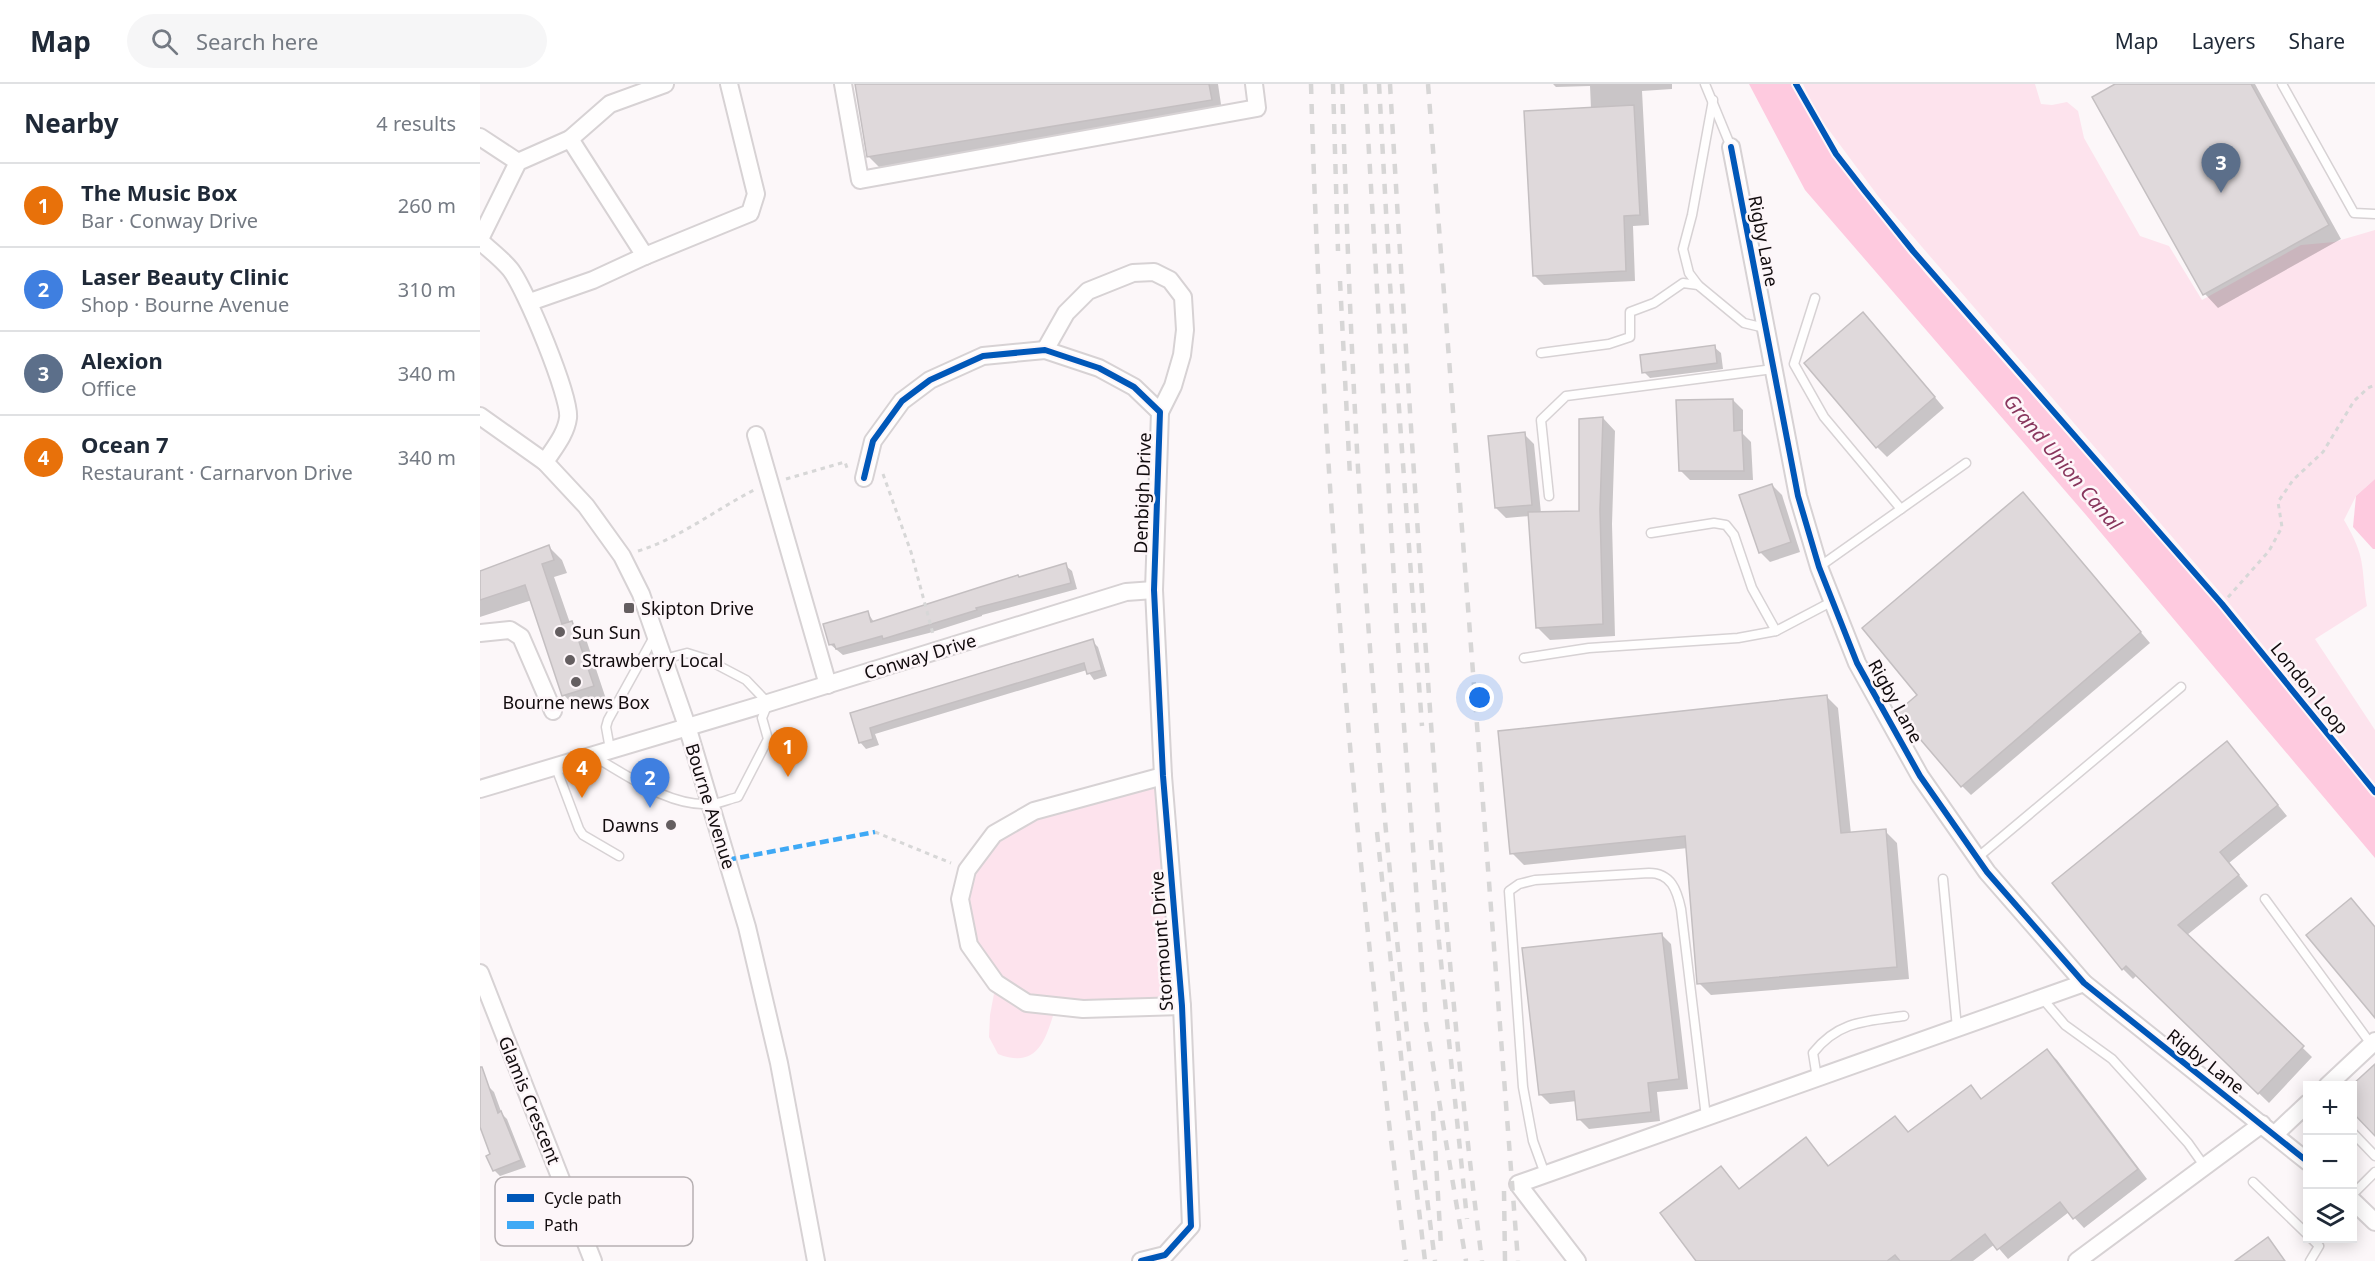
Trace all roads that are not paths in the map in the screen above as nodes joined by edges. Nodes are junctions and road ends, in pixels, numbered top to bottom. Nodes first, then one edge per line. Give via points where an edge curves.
1 (666, 84) edge
2 (729, 84) edge
3 (843, 84) edge
4 (1254, 84) edge
5 (1705, 84) edge
6 (2282, 84) edge
7 (1713, 100) junction
8 (480, 137) edge
9 (570, 140) junction
10 (1731, 147) joint
11 (518, 162) junction
12 (2375, 214) edge
13 (484, 243) edge
14 (645, 256) junction
15 (1698, 285) junction
16 (1815, 298) dead end
17 (530, 302) junction
18 (1766, 328) junction
19 (1045, 350) junction
20 (1541, 353) dead end
21 (1773, 369) junction
22 (1160, 412) junction
23 (481, 418) edge
24 (756, 435) dead end
25 (545, 462) junction
26 (1966, 463) dead end
27 (864, 478) road end
28 (1549, 496) dead end
29 (1901, 509) junction
30 (1651, 533) dead end
31 (1819, 567) junction
32 (1154, 590) junction
33 (1833, 601) junction
34 (1776, 631) junction
35 (480, 633) edge
36 (655, 634) junction
37 (1524, 658) dead end
38 (664, 659) junction
39 (828, 685) junction
40 (2181, 687) dead end
41 (768, 703) junction
42 (553, 711) dead end
43 (687, 726) junction
44 (610, 748) junction
45 (590, 755) junction
46 (555, 765) junction
47 (1163, 776) junction
48 (480, 789) edge
49 (710, 804) junction
50 (619, 856) dead end
51 (1977, 858) junction
52 (1943, 879) dead end
53 (2265, 899) dead end
54 (480, 973) edge
55 (2084, 983) junction
56 (2042, 998) junction
57 (1182, 1006) junction
58 (1904, 1016) dead end
59 (1957, 1028) junction
60 (2373, 1043) edge
61 (1817, 1078) junction
62 (2332, 1081) edge
63 (2303, 1106) edge
64 (1706, 1117) junction
65 (2269, 1129) junction
66 (2355, 1135) edge
67 (2375, 1156) edge
68 (2303, 1159) edge
69 (2205, 1167) junction
70 (2375, 1172) edge
71 (1545, 1174) junction
72 (560, 1177) edge
73 (2253, 1182) dead end
74 (2357, 1190) edge
75 (2357, 1205) edge
76 (2375, 1222) edge
77 (2303, 1231) edge
78 (2316, 1243) edge
79 (587, 1246) edge
80 (593, 1261) edge
81 (816, 1261) edge
82 (1141, 1261) edge
83 (1578, 1261) edge
84 (2077, 1261) edge
85 (2310, 1261) edge

1 - 9 street via 610,104
2 - 14 street via 756,194 750,213
3 - 4 street via 860,180 1257,108
5 - 7 lane
6 - 12 lane via 2354,213
7 - 10 lane
7 - 15 lane via 1683,249 1689,273
8 - 11 street
9 - 11 street
9 - 14 street
10 - 18 street, Rigby Lane
11 - 13 street
13 - 17 street via 510,268
14 - 17 street
15 - 18 lane via 1744,322
15 - 20 lane via 1683,283 1654,303 1630,312 1630,337 1609,344
16 - 29 lane via 1794,364 1824,417
17 - 25 street via 569,415 565,430
18 - 21 street, Rigby Lane
19 - 22 street, Denbigh Drive via 1099,368 1134,387
19 - 22 street, Denbigh Drive via 1066,313 1088,291 1133,273 1154,272 1170,280 1183,297 1185,330 1173,386
19 - 27 street, Denbigh Drive via 983,356 930,380 902,401 873,441
21 - 28 lane via 1566,396 1541,420
21 - 31 street, Rigby Lane via 1798,496
22 - 32 street, Denbigh Drive
23 - 25 street, Bourne Avenue
24 - 39 street
25 - 36 street, Bourne Avenue via 586,506 622,556
26 - 29 lane
29 - 31 lane
30 - 34 lane via 1714,523 1726,525 1734,535 1752,588
31 - 33 street, Rigby Lane
32 - 39 street, Conway Drive via 1126,592
32 - 47 street, Stormount Drive
33 - 34 lane
33 - 51 street, Rigby Lane via 1857,663 1920,776
34 - 37 lane via 1738,638 1589,648
35 - 42 street via 510,630 521,637
36 - 38 street, Bourne Avenue
36 - 44 lane via 608,720
38 - 41 lane via 687,653 706,659 746,680
38 - 43 street, Bourne Avenue
39 - 41 street, Conway Drive
40 - 51 lane
41 - 43 street, Conway Drive
41 - 49 lane via 762,718 768,739 738,797
43 - 44 street, Conway Drive
43 - 49 street, Bourne Avenue
44 - 45 street, Conway Drive
45 - 46 street, Conway Drive
45 - 49 lane via 662,794
46 - 48 street, Conway Drive
46 - 50 lane via 583,835
47 - 57 street, Stormount Drive
47 - 57 street via 1034,811 994,834 967,870 960,899 969,945 996,983 1028,1003 1083,1009
49 - 81 street, Bourne Avenue via 747,927 779,1063
51 - 55 street, Rigby Lane
52 - 59 lane
53 - 60 lane
54 - 72 street, Glamis Crescent
55 - 56 street
55 - 65 street, Rigby Lane
56 - 59 street
56 - 69 lane via 2066,1025 2112,1059
57 - 82 street, Stormount Drive via 1191,1226 1165,1255
58 - 61 lane via 1856,1022 1837,1030 1813,1053
59 - 61 street
60 - 62 street
61 - 64 street
63 - 65 street
64 - 71 street
64 - 71 lane via 1681,909 1667,878 1649,873 1520,884 1509,891 1523,1087 1533,1141
65 - 68 street, Rigby Lane
65 - 69 street
66 - 67 lane
69 - 84 street
70 - 74 lane
71 - 83 street via 1518,1184
73 - 77 lane
75 - 76 street
78 - 85 lane via 2319,1246
79 - 80 street, Glamis Crescent

